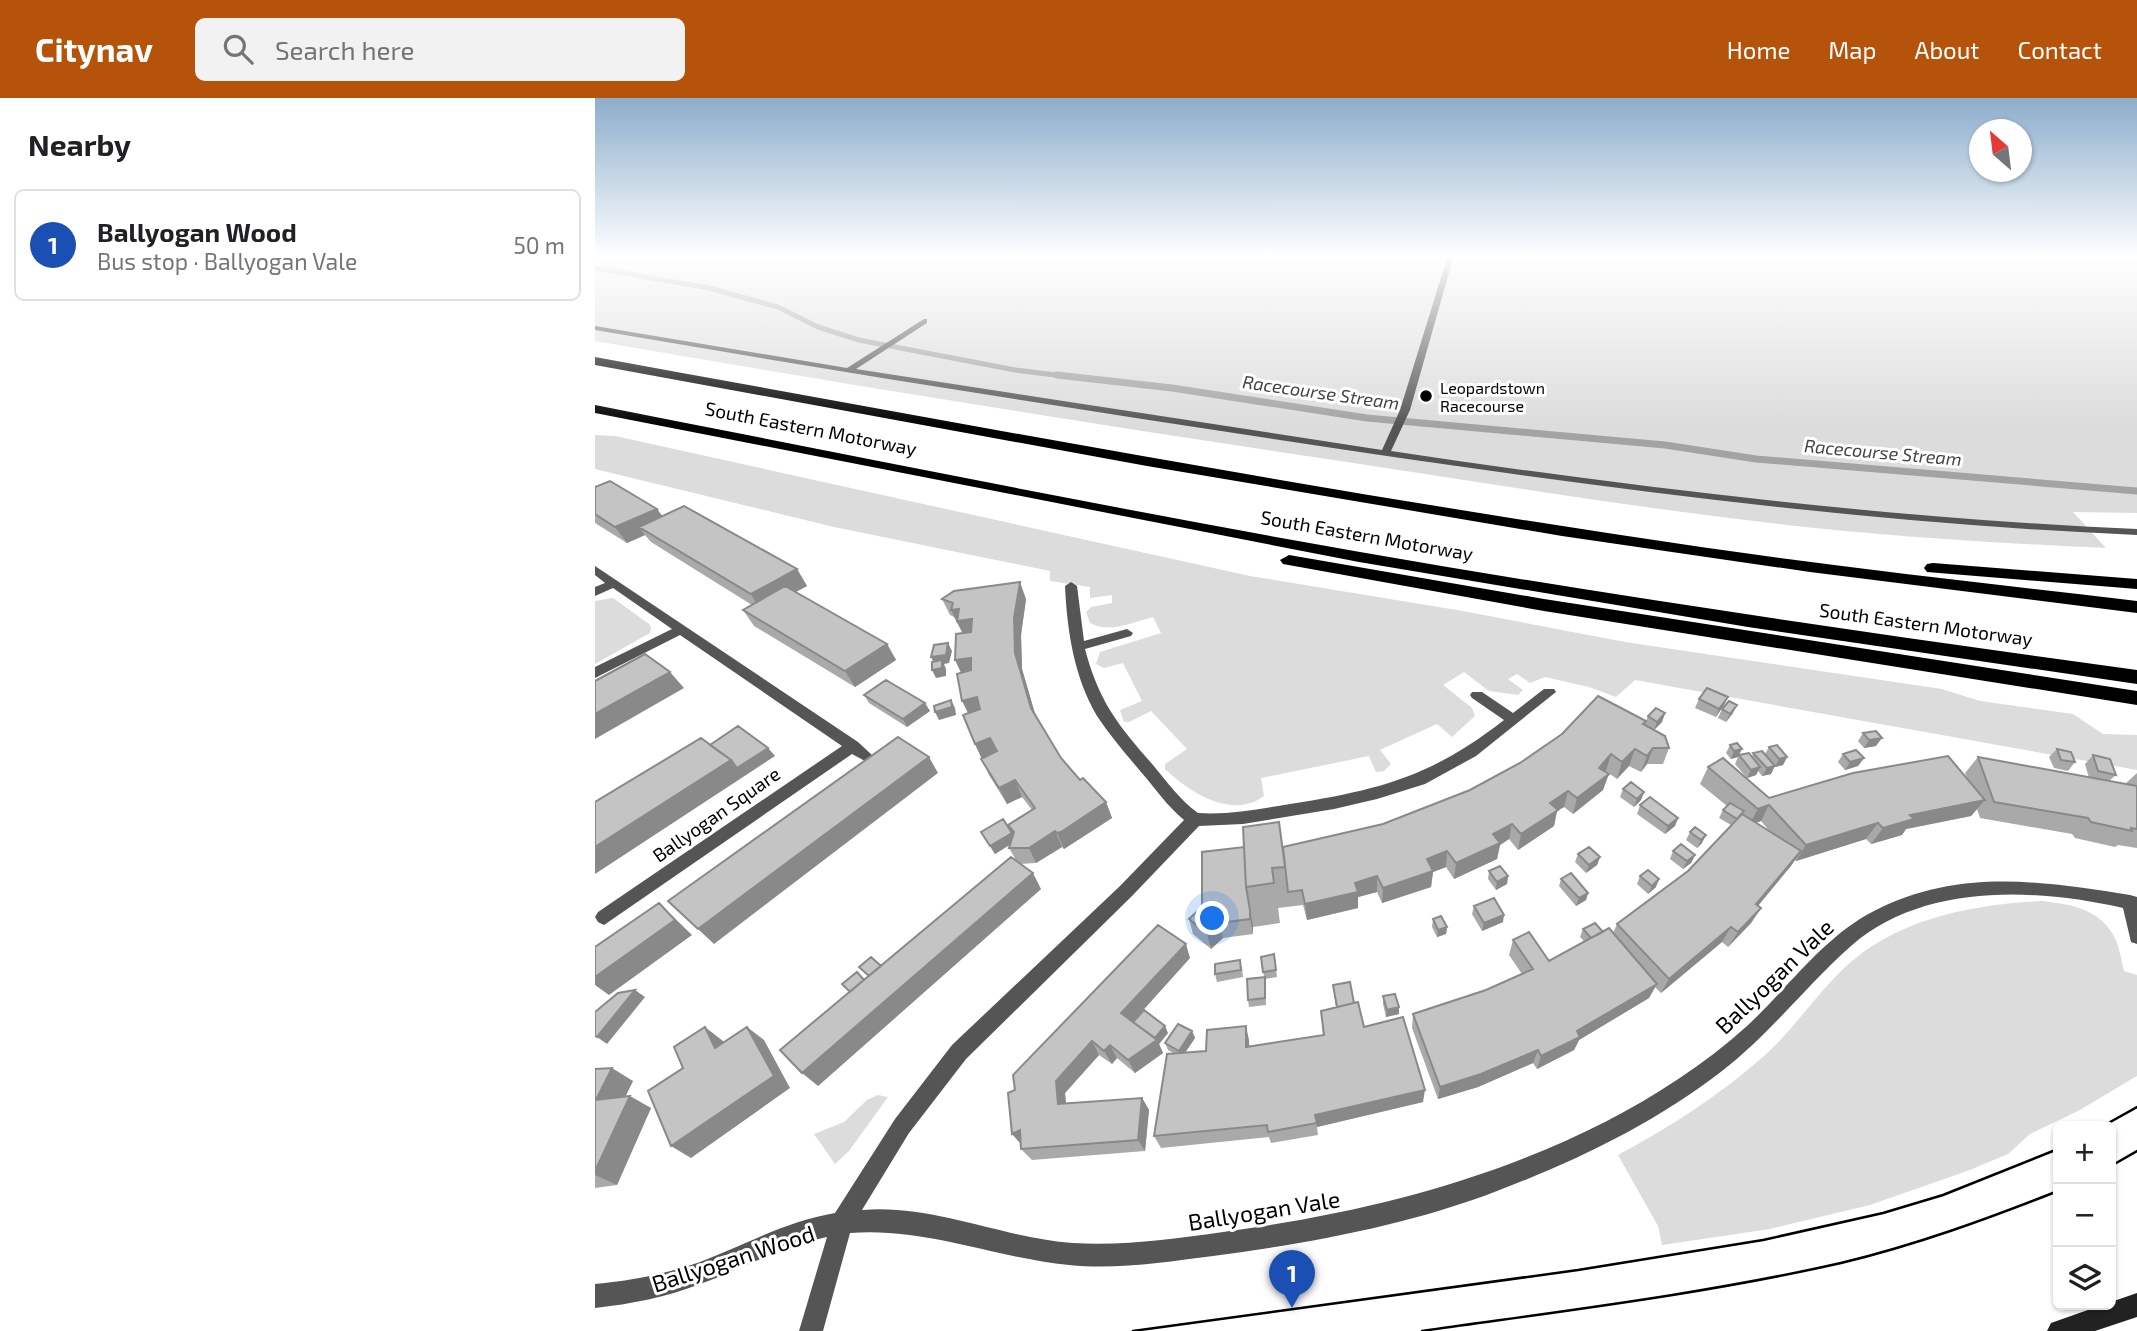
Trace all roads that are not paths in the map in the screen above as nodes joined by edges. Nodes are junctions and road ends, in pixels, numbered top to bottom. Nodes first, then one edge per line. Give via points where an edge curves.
1 (1434, 313) edge
2 (924, 321) dead end
3 (595, 328) edge
4 (595, 361) edge
5 (847, 371) junction
6 (595, 409) edge
7 (913, 419) junction
8 (772, 445) junction
9 (1385, 454) junction
10 (2137, 531) edge
11 (595, 570) edge
12 (614, 583) junction
13 (2137, 584) edge
14 (1071, 586) dead end
15 (595, 592) edge
16 (2137, 607) edge
17 (681, 629) junction
18 (1126, 633) dead end
19 (1080, 646) junction
20 (595, 673) edge
21 (2137, 677) edge
22 (1549, 692) dead end
23 (1477, 695) dead end
24 (2137, 698) edge
25 (1513, 720) junction
26 (1195, 819) junction
27 (2133, 903) edge
28 (604, 917) dead end
29 (2137, 936) edge
30 (842, 1223) junction
31 (595, 1296) edge
32 (2137, 1305) edge
33 (811, 1331) edge
34 (2059, 1331) edge

1 - 9 street via 1405,410
2 - 5 street
3 - 5 street
4 - 7 highway, South Eastern Motorway
5 - 9 street
6 - 8 highway, South Eastern Motorway
7 - 13 highway via 1068,437 1754,548
7 - 16 highway, South Eastern Motorway via 1257,481 1703,552
8 - 21 highway, South Eastern Motorway via 1375,560 1845,636
8 - 24 highway via 811,464 1366,574
9 - 10 street via 1809,511
11 - 12 street, Ballyogan Square
12 - 15 street
12 - 17 street, Ballyogan Square
14 - 19 street
17 - 20 street
17 - 28 street, Ballyogan Square via 859,751
18 - 19 street
19 - 26 street via 1093,695 1104,715 1169,796
22 - 25 street
23 - 25 street
25 - 26 street via 1458,760 1405,785 1354,799 1229,820
26 - 30 street via 959,1052 902,1126
27 - 29 street
27 - 30 street, Ballyogan Vale via 2028,886 1954,893 1889,912 1853,933 1715,1065 1629,1119 1535,1165 1479,1186 1341,1224 1166,1251 1073,1254 1018,1246 929,1223
30 - 31 street, Ballyogan Wood via 770,1242 669,1283
30 - 33 street, Ballyogan Wood
32 - 34 street

